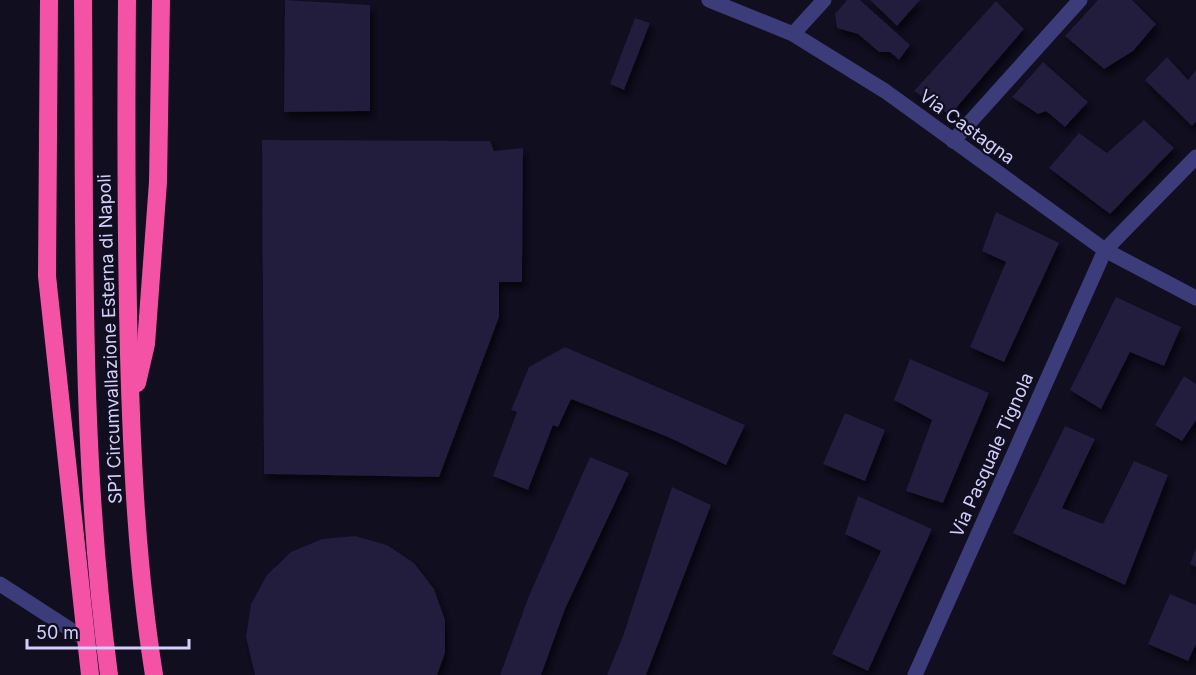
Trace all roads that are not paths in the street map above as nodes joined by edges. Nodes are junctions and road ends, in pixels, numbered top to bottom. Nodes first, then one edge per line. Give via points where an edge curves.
1 (49, 0) edge
2 (83, 0) edge
3 (127, 0) edge
4 (161, 0) edge
5 (709, 0) edge
6 (824, 0) edge
7 (1080, 0) edge
8 (793, 34) junction
9 (953, 141) junction
10 (1196, 157) edge
11 (1105, 250) junction
12 (1196, 298) edge
13 (131, 411) junction
14 (0, 584) edge
15 (86, 639) junction
16 (90, 675) edge
17 (109, 675) edge
18 (154, 675) edge
19 (915, 675) edge

1 - 15 highway via 47,276
2 - 17 highway, SP1 Circumvallazione Esterna di Napoli via 89,461 93,537
3 - 13 highway, SP1 Circumvallazione Esterna di Napoli via 125,193
4 - 13 highway via 155,216 146,344
5 - 8 street, Via Castagna
6 - 8 street
7 - 9 street
8 - 9 street, Via Castagna via 885,91
9 - 11 street, Via Castagna
10 - 11 street
11 - 12 street, Via Castagna
11 - 19 street, Via Pasquale Tignola
13 - 18 highway, SP1 Circumvallazione Esterna di Napoli via 141,594
14 - 15 street
15 - 16 highway

